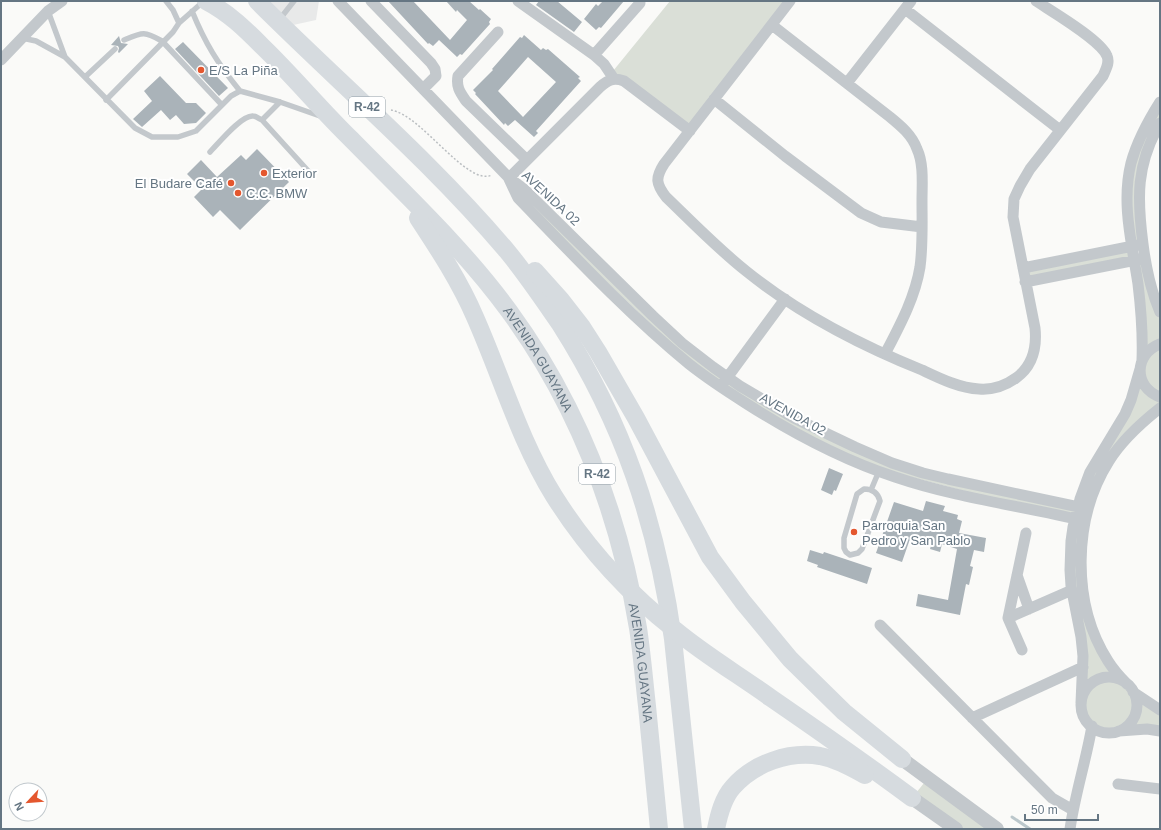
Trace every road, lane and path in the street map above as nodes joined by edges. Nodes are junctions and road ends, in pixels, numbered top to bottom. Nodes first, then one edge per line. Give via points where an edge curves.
1 (62, 1) edge
2 (166, 1) edge
3 (257, 1) edge
4 (294, 1) edge
5 (338, 1) edge
6 (371, 1) edge
7 (518, 1) edge
8 (789, 1) edge
9 (1036, 1) edge
10 (640, 3) dead end
11 (201, 4) edge
12 (908, 5) edge
13 (48, 11) junction
14 (278, 22) junction
15 (179, 23) junction
16 (772, 25) junction
17 (498, 32) dead end
18 (21, 38) junction
19 (124, 40) dead end
20 (162, 41) junction
21 (115, 49) dead end
22 (594, 55) junction
23 (65, 56) junction
24 (1, 60) edge
25 (85, 77) junction
26 (614, 78) junction
27 (847, 83) junction
28 (423, 89) junction
29 (240, 91) junction
30 (106, 100) junction
31 (714, 100) junction
32 (280, 102) junction
33 (1160, 102) edge
34 (222, 105) junction
35 (377, 116) junction
36 (262, 120) junction
37 (332, 120) junction
38 (1160, 124) edge
39 (1060, 130) junction
40 (690, 131) junction
41 (210, 152) dead end
42 (527, 160) junction
43 (501, 170) junction
44 (311, 174) dead end
45 (509, 178) junction
46 (392, 180) junction
47 (475, 214) junction
48 (922, 227) junction
49 (1143, 244) junction
50 (1131, 246) junction
51 (1139, 259) junction
52 (1023, 268) junction
53 (1025, 282) junction
54 (785, 299) junction
55 (1160, 312) edge
56 (1160, 344) edge
57 (885, 354) junction
58 (1141, 364) junction
59 (728, 377) junction
60 (721, 387) junction
61 (1160, 397) edge
62 (1160, 408) edge
63 (879, 471) junction
64 (982, 486) junction
65 (871, 490) junction
66 (979, 499) junction
67 (1083, 508) junction
68 (1080, 520) junction
69 (1026, 533) dead end
70 (1017, 575) junction
71 (1072, 590) junction
72 (1029, 609) junction
73 (1008, 618) junction
74 (880, 625) dead end
75 (1022, 650) dead end
76 (1083, 667) junction
77 (1130, 688) junction
78 (1082, 703) junction
79 (1160, 710) edge
80 (972, 718) junction
81 (1092, 726) junction
82 (1119, 731) junction
83 (1160, 731) edge
84 (902, 760) joint
85 (1118, 784) dead end
86 (1160, 789) edge
87 (912, 798) junction
88 (1073, 810) junction
89 (659, 829) edge
90 (693, 829) edge
91 (716, 829) edge
92 (956, 829) edge
93 (997, 829) edge
94 (1070, 829) edge

1 - 13 street
2 - 15 lane
3 - 14 main road, R-42
4 - 14 lane
5 - 28 street
6 - 28 street via 422,52 435,69 436,76
7 - 22 street
8 - 16 street
9 - 39 street via 1091,39 1100,47 1108,62 1102,76
10 - 22 street
11 - 15 lane
11 - 29 lane via 203,38 224,72
11 - 37 main road, AVENIDA GUAYANA / R-42 via 221,9 234,19 278,61
12 - 27 street
12 - 39 street
13 - 18 street
13 - 23 lane
14 - 35 main road, R-42
15 - 20 lane
16 - 27 street
16 - 31 street
17 - 42 street via 458,76 457,84 466,100
18 - 23 lane via 36,41
18 - 24 street
19 - 20 lane via 141,33
20 - 30 lane
20 - 34 lane
21 - 25 lane
22 - 26 street
23 - 25 lane
25 - 30 lane
26 - 40 street via 624,81
26 - 42 street via 600,86
27 - 48 street via 896,122 914,142 918,150 922,176
28 - 43 street
29 - 32 lane
29 - 34 lane
30 - 34 lane via 135,128 152,137 178,137 196,131
31 - 40 street
31 - 48 street via 861,213 881,222
32 - 36 lane
32 - 37 lane
33 - 50 street via 1140,136 1131,163 1127,203
35 - 43 path via 385,111 398,111 426,131 463,167 478,176 488,177
35 - 47 main road, R-42
36 - 41 lane via 254,116 247,117
36 - 44 lane
37 - 46 main road, AVENIDA GUAYANA / R-42
38 - 49 street via 1146,154 1139,190 1139,219
39 - 52 street via 1030,169 1016,193 1013,217
40 - 54 street via 660,170 658,181 661,190 727,255
42 - 45 street
43 - 45 street
45 - 59 street, AVENIDA 02 via 524,189 670,332
45 - 60 street, AVENIDA 02 via 518,198 609,290 669,347
46 - 87 main road via 464,292 530,452 541,474 585,541 612,572 675,631
46 - 89 main road, AVENIDA GUAYANA / R-42 via 448,237 516,320 564,399 594,463 621,548 638,629
47 - 84 main road via 535,270 582,328 613,377 710,557 743,602 790,659 838,706
47 - 90 main road, R-42 via 526,276 577,352 606,405 638,483 658,555 669,609
48 - 57 street via 917,280
49 - 50 street
49 - 51 street
50 - 51 street
50 - 52 street
51 - 53 street
51 - 55 street
51 - 58 street
52 - 53 street
53 - 57 street via 1035,328 1035,350 1025,370 1007,384 987,389 970,388 932,375
54 - 57 street
54 - 59 street
56 - 58 street via 1146,352
58 - 61 street via 1144,386
58 - 67 street via 1131,400 1118,427 1090,472
59 - 60 street
59 - 64 street, AVENIDA 02 via 794,418 892,463
60 - 63 street, AVENIDA 02 via 789,430
62 - 67 street via 1135,429 1116,450
63 - 65 lane
63 - 66 street, AVENIDA 02
64 - 66 street
64 - 67 street, AVENIDA 02
65 - 65 lane via 860,490 857,494 843,543 850,555 862,549 879,505 879,496
66 - 68 street, AVENIDA 02
67 - 68 street
68 - 71 street via 1071,548
68 - 77 street via 1082,583 1088,614 1107,660
69 - 70 street
70 - 72 street
70 - 73 street
71 - 72 street
71 - 76 street via 1081,637
72 - 73 street
73 - 75 street
74 - 80 street
76 - 78 street
76 - 80 street
77 - 78 street via 1120,680 1103,678 1094,681 1086,691
77 - 79 street
77 - 82 street via 1136,701 1136,710 1130,723
78 - 81 street via 1082,712
80 - 88 street via 1052,798
81 - 82 street via 1109,733
81 - 88 street
82 - 83 street
84 - 93 street
85 - 86 street
87 - 91 main road via 837,761 810,755 789,755 752,770 732,787 723,805
87 - 92 street
88 - 94 street

